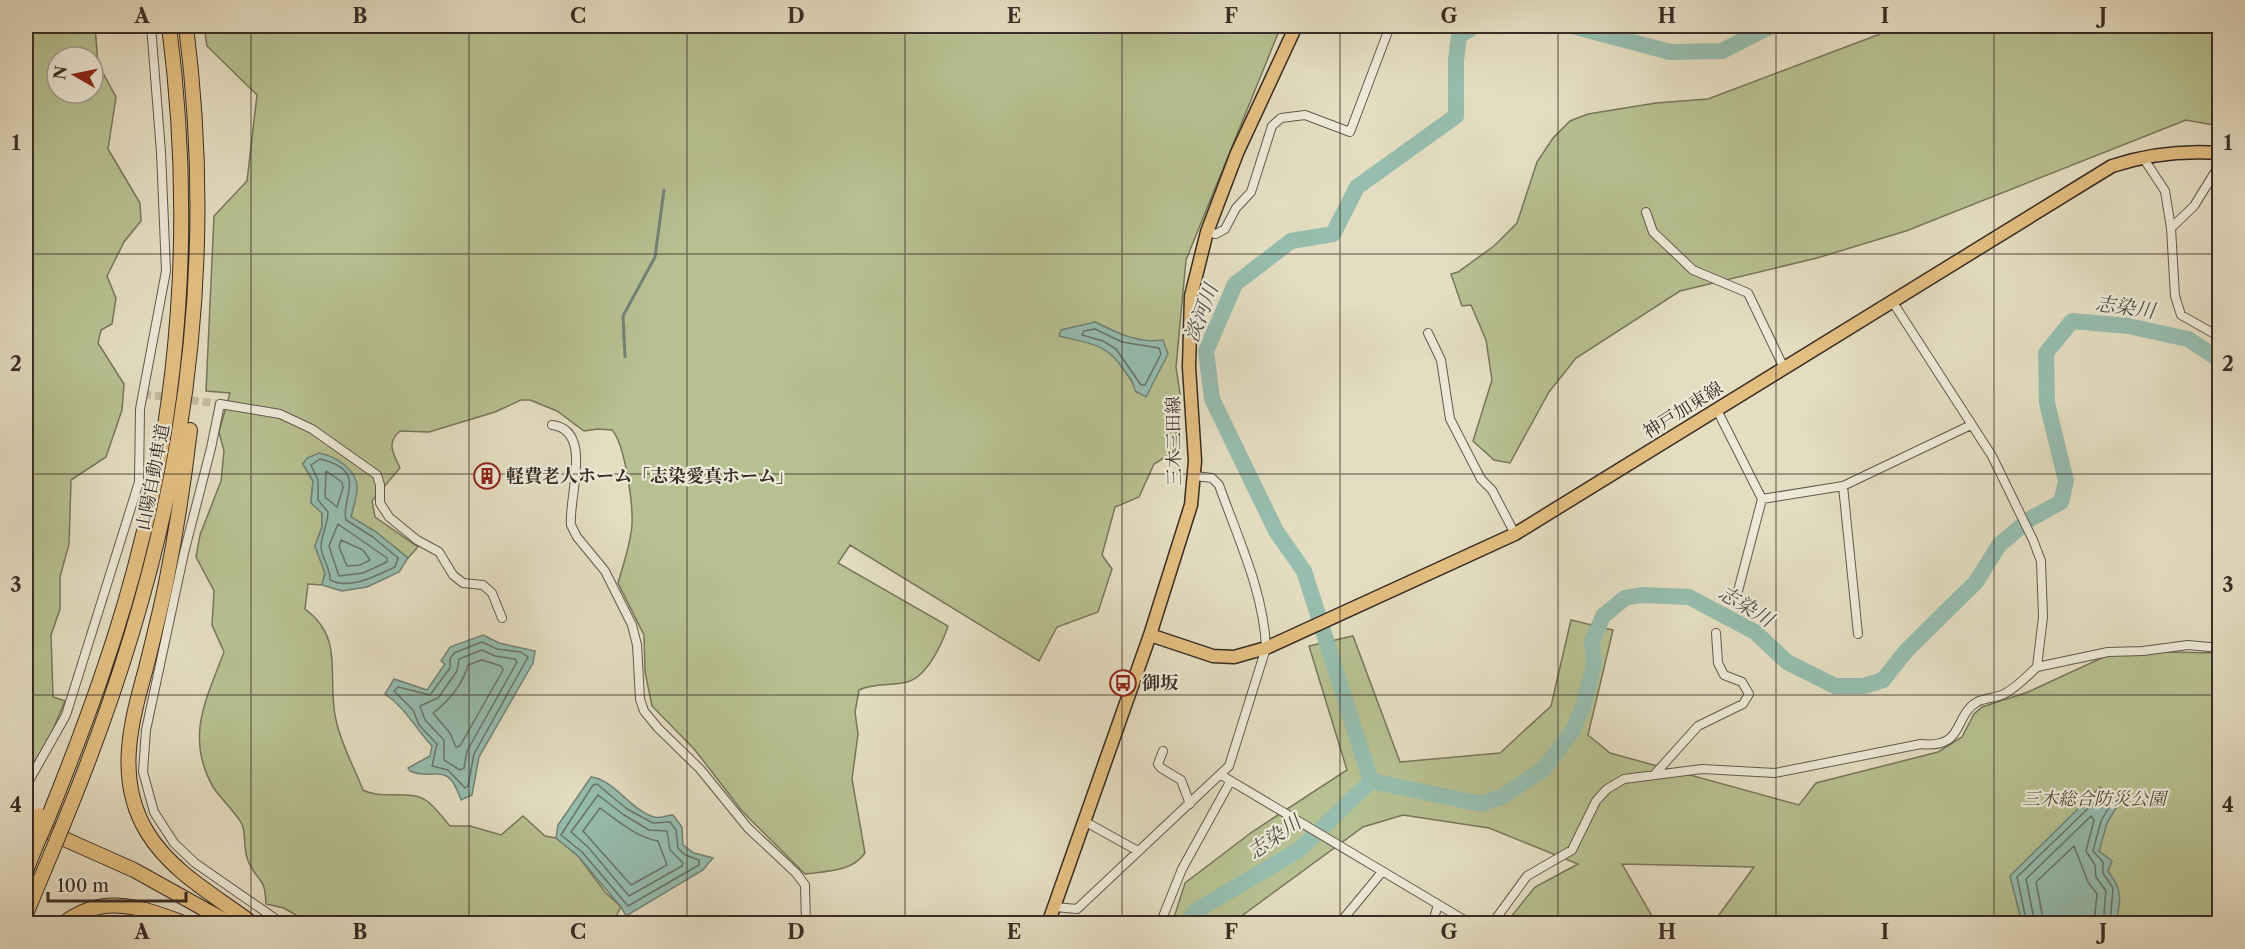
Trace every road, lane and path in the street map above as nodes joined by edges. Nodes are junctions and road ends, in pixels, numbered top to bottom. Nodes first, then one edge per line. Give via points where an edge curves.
1 (151, 26) edge
2 (169, 26) edge
3 (186, 26) edge
4 (1296, 26) edge
5 (1390, 26) edge
6 (2220, 153) edge
7 (2142, 156) junction
8 (2220, 165) edge
9 (1646, 212) dead end
10 (2171, 228) junction
11 (1207, 232) junction
12 (197, 263) junction
13 (1892, 301) junction
14 (1428, 333) dead end
15 (2220, 338) edge
16 (1784, 368) junction
17 (1717, 410) junction
18 (552, 425) dead end
19 (1971, 425) junction
20 (1195, 476) junction
21 (1843, 486) junction
22 (1762, 499) junction
23 (1515, 534) junction
24 (1738, 591) dead end
25 (502, 618) dead end
26 (1716, 633) dead end
27 (1858, 634) dead end
28 (1150, 635) junction
29 (1266, 648) junction
30 (2220, 648) edge
31 (2037, 667) junction
32 (1163, 751) dead end
33 (1654, 774) junction
34 (1221, 775) junction
35 (1230, 782) junction
36 (26, 786) edge
37 (1190, 804) junction
38 (1084, 821) junction
39 (26, 822) edge
40 (26, 831) edge
41 (30, 845) edge
42 (1138, 851) junction
43 (26, 871) edge
44 (1382, 872) junction
45 (1438, 904) junction
46 (1055, 907) junction
47 (26, 914) edge
48 (63, 924) edge
49 (186, 924) edge
50 (212, 924) edge
51 (231, 924) edge
52 (253, 924) edge
53 (283, 924) edge
54 (806, 924) edge
55 (1048, 924) edge
56 (1160, 924) edge
57 (1339, 924) edge
58 (1432, 924) edge
59 (1471, 924) edge
60 (1492, 924) edge

1 - 36 street via 166,272 140,409 139,482 66,715
2 - 41 highway, 山陽自動車道, bridge via 181,171 181,262 173,372 147,518 105,666
3 - 12 highway, 山陽自動車道 via 197,149
4 - 11 main road, 三木三田線
5 - 11 street via 1350,132 1305,115 1281,118 1272,126 1251,192 1236,208 1225,229 1216,234
6 - 7 main road, 神戸加東線 via 2190,151
7 - 10 street via 2165,191
7 - 13 main road, 神戸加東線 via 2112,166
8 - 10 street via 2194,206
9 - 16 street via 1653,232 1693,270 1748,293
10 - 15 street via 2175,296 2181,315
11 - 20 main road, 三木三田線 via 1191,296 1189,367
12 - 47 highway, 山陽自動車道, bridge via 187,391 162,528 125,660
12 - 52 highway via 198,349 187,453 167,576 132,719 129,776 143,825 165,856
13 - 16 main road, 神戸加東線
13 - 19 street
14 - 23 street via 1441,360 1450,419
16 - 17 main road, 神戸加東線
17 - 22 street
17 - 23 main road, 神戸加東線
18 - 54 street via 565,429 576,446 571,525 605,572 632,625 638,645 644,711 748,828 796,873 805,885
19 - 21 street
19 - 31 street via 1992,456 2042,561 2043,617
20 - 28 main road, 三木三田線 via 1191,505
20 - 29 street via 1212,478 1219,485 1254,584
21 - 22 street
21 - 27 street
22 - 24 street
23 - 29 main road, 神戸加東線
25 - 53 street via 492,593 483,585 463,583 453,575 439,552 389,517 380,503 377,475 312,429 280,414 220,404 183,553 146,730 143,772 151,805 174,843 195,863
26 - 33 street via 1718,663 1724,675 1742,682 1749,694 1743,704 1698,726
28 - 29 main road, 神戸加東線 via 1213,656 1234,657
28 - 38 main road, 三木三田線
29 - 34 street via 1229,766
30 - 31 street via 2196,645 2108,652
31 - 33 street via 2005,694 1977,702 1950,738 1935,746 1921,744 1775,773 1702,769
32 - 37 street via 1158,764 1181,780
33 - 60 street via 1624,779 1607,789 1596,801 1572,850 1527,876
34 - 35 street
34 - 37 street
35 - 44 street
35 - 56 street via 1182,869
37 - 42 street
38 - 42 street
38 - 46 main road, 三木三田線
39 - 51 highway via 134,870
40 - 50 highway via 129,877
41 - 43 highway, 山陽自動車道
42 - 46 street via 1077,909
44 - 45 street
44 - 57 street
45 - 58 street
45 - 59 street
46 - 55 main road, 三木三田線
48 - 49 highway via 84,910 111,904 140,908

